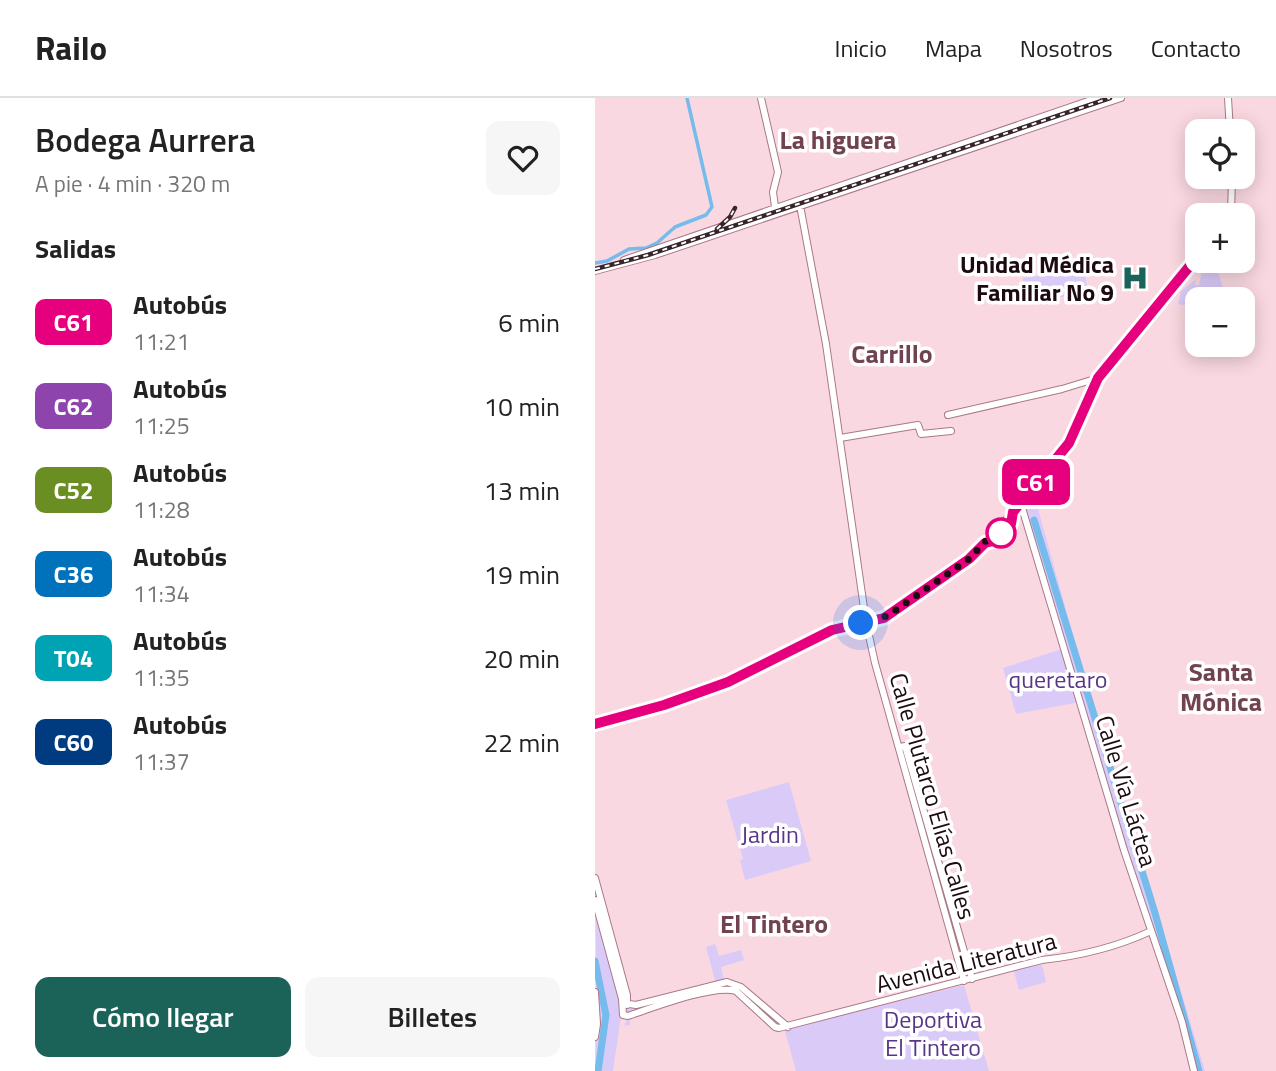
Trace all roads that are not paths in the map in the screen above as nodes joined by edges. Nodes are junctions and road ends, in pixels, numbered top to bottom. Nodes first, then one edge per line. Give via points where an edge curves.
1 (761, 98) edge
2 (1097, 98) edge
3 (1121, 98) edge
4 (1228, 98) edge
5 (1229, 119) edge
6 (859, 183) junction
7 (799, 203) junction
8 (775, 207) junction
9 (595, 269) edge
10 (1185, 271) edge
11 (1098, 378) junction
12 (948, 415) dead end
13 (951, 431) dead end
14 (841, 438) junction
15 (1020, 501) junction
16 (866, 622) junction
17 (595, 723) edge
18 (595, 878) edge
19 (595, 900) edge
20 (1151, 931) junction
21 (968, 980) junction
22 (595, 992) edge
23 (625, 1003) junction
24 (788, 1027) junction
25 (595, 1037) edge
26 (1194, 1071) edge

1 - 8 street via 778,173
2 - 6 street
3 - 6 street
4 - 5 street
6 - 7 street
7 - 8 street
7 - 9 street via 655,255
7 - 14 street, Calle Plutarco Elías Calles
8 - 9 street
10 - 11 street
11 - 12 street
11 - 15 street via 1069,443
13 - 14 street via 921,434 918,425
14 - 16 street, Calle Plutarco Elías Calles
15 - 16 street via 969,559 890,614
15 - 20 street, Calle Vía Láctea
16 - 17 street via 832,630 728,682
16 - 21 street, Calle Plutarco Elías Calles
18 - 23 street
19 - 23 street
20 - 21 street, Avenida Literatura via 1069,957
20 - 26 street, Calle Vía Láctea
21 - 24 street, Avenida Literatura
22 - 25 street
23 - 24 street via 636,1006 734,983
23 - 24 street, Avenida Literatura via 624,1015 729,989 775,1027

